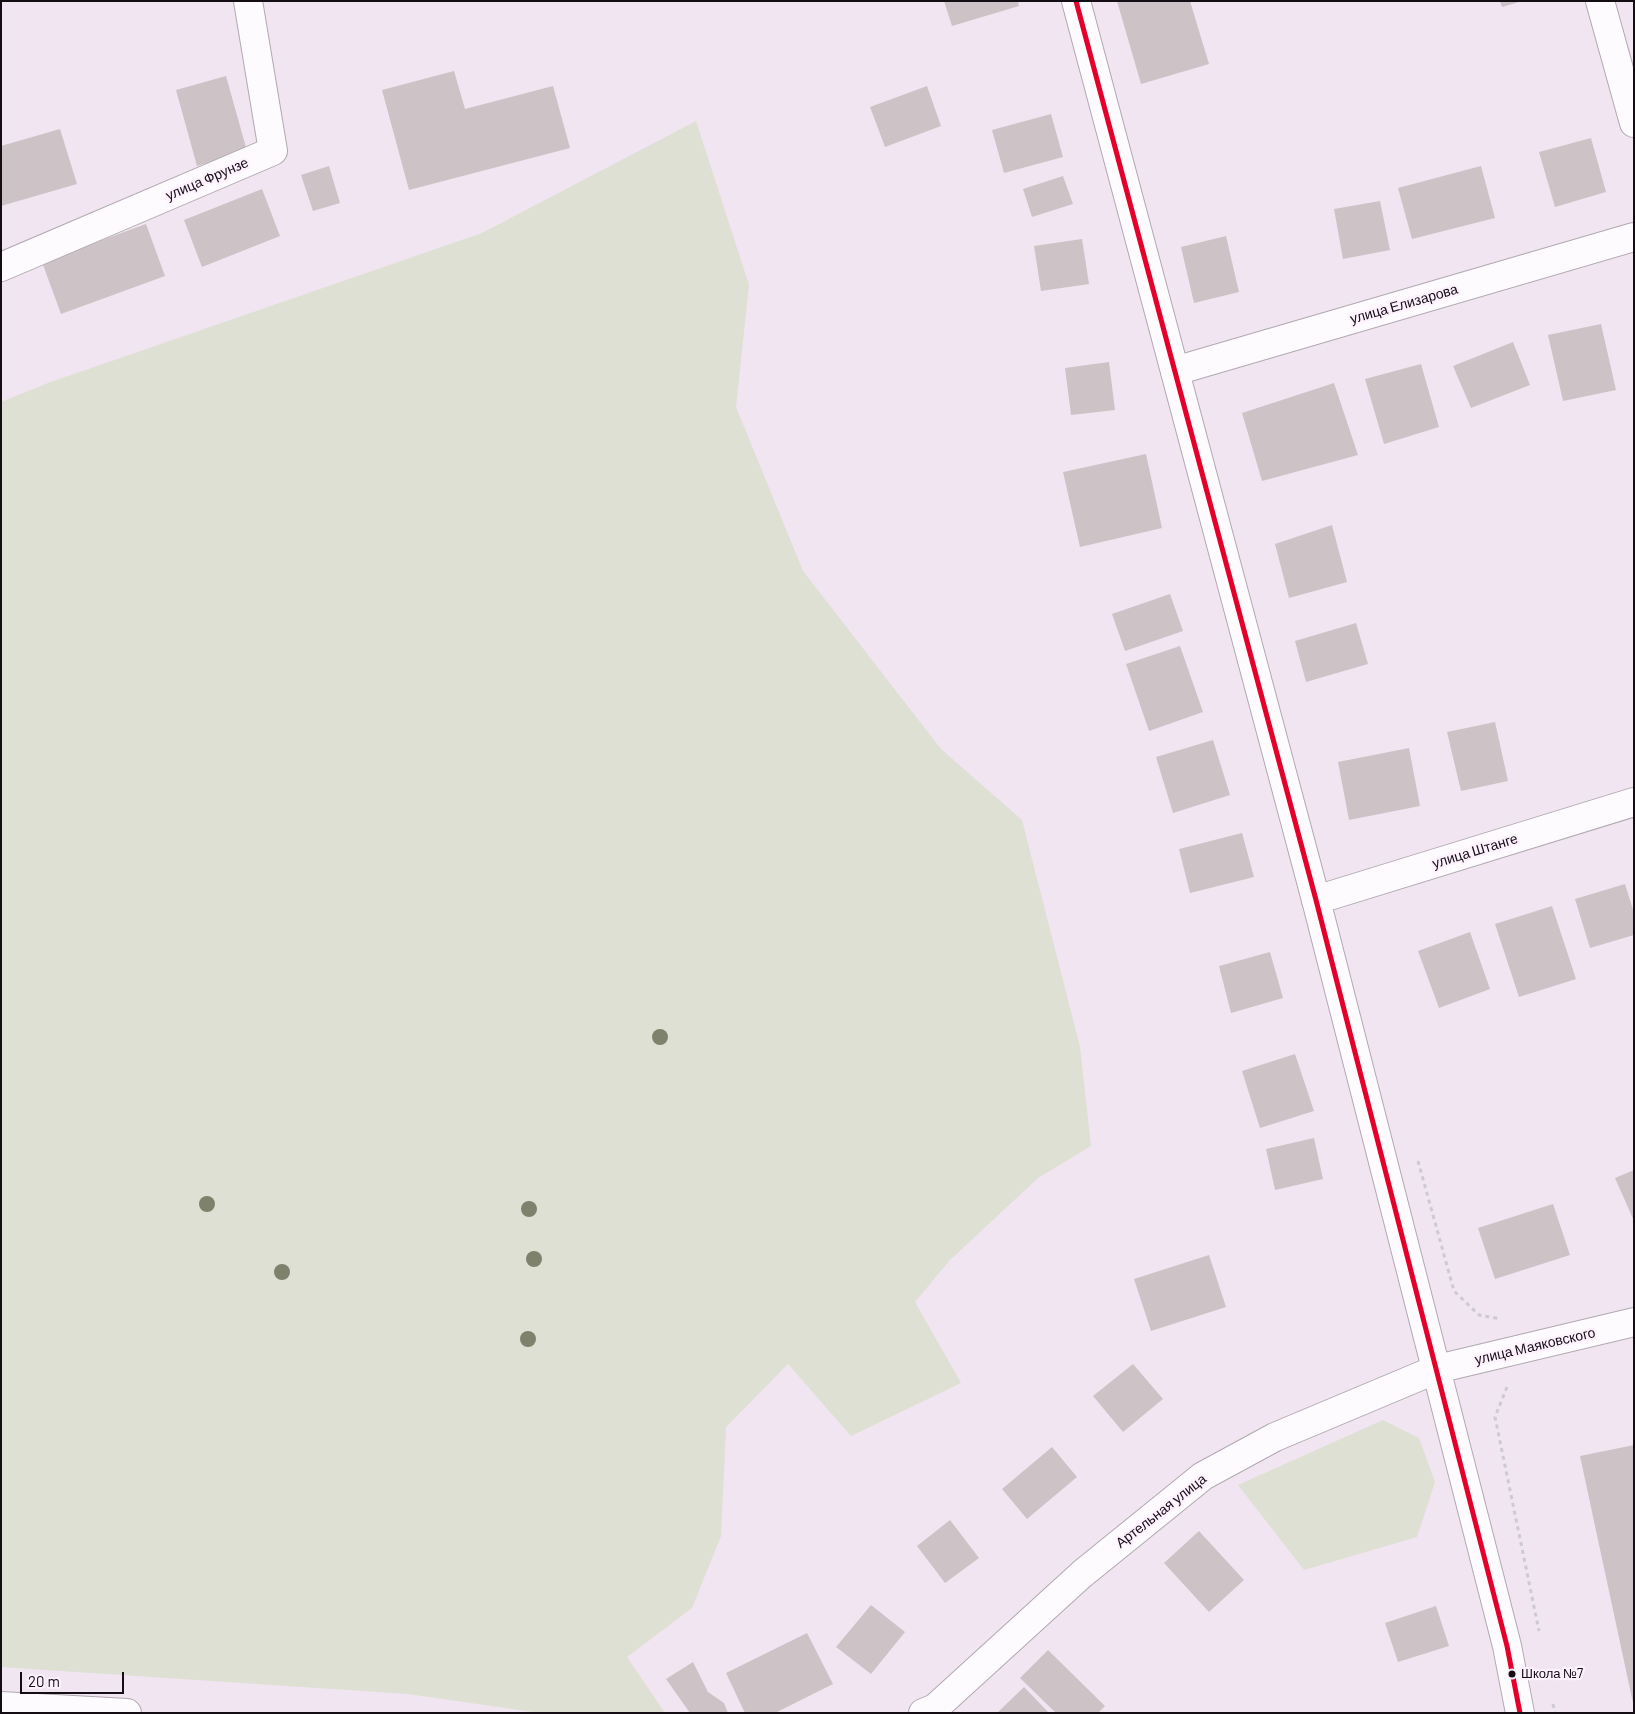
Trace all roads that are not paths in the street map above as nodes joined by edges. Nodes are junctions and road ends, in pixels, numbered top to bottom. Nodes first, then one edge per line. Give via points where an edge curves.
1 (248, 1) edge
2 (1076, 1) edge
3 (1600, 1) edge
4 (1634, 123) edge
5 (1634, 237) edge
6 (1, 267) edge
7 (1175, 371) junction
8 (1634, 802) edge
9 (1316, 900) junction
10 (1634, 1322) edge
11 (1437, 1369) junction
12 (1, 1706) edge
13 (127, 1713) edge
14 (923, 1713) edge
15 (1520, 1713) edge

1 - 6 street, улица Фрунзе via 273,151
2 - 7 street
3 - 4 street
5 - 7 street, улица Елизарова
7 - 9 street
8 - 9 street, улица Штанге
9 - 11 street
10 - 11 street, улица Маяковского
11 - 14 street, Артельная улица via 1275,1437 1203,1476 1082,1574 935,1708
11 - 15 street via 1507,1646
12 - 13 street

